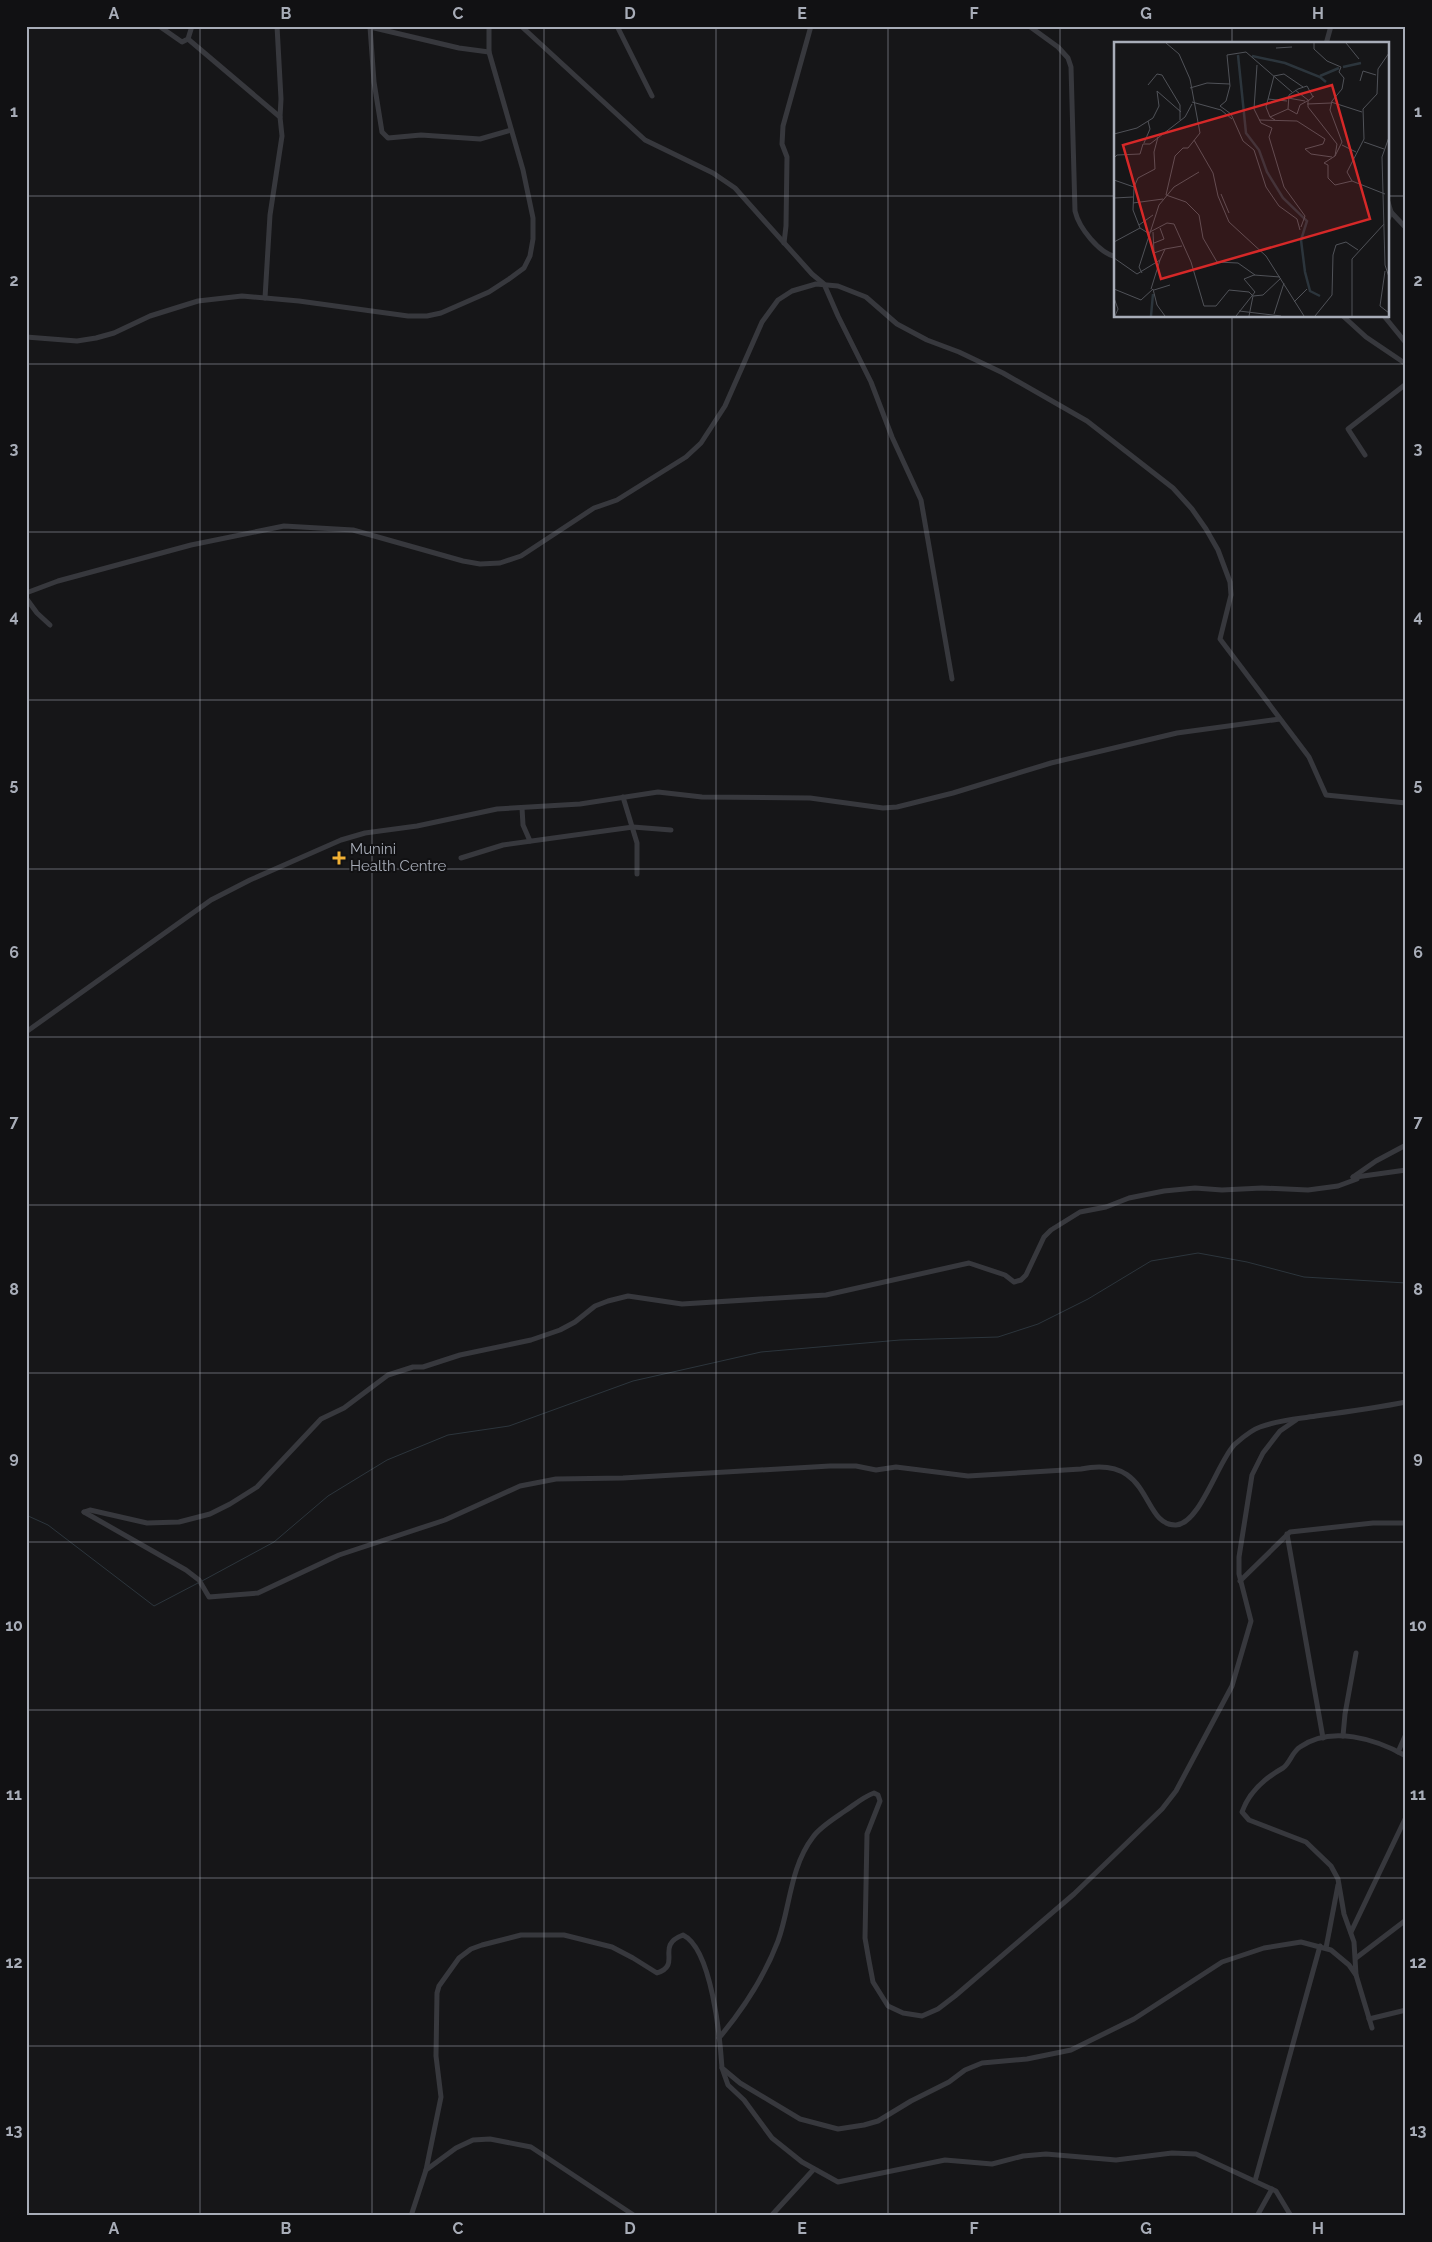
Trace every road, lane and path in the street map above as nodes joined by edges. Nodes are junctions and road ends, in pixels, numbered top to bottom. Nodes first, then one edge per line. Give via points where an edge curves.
1 (159, 26) edge
2 (192, 26) edge
3 (276, 26) edge
4 (489, 26) edge
5 (521, 26) edge
6 (616, 26) edge
7 (811, 26) edge
8 (1029, 26) edge
9 (1331, 26) edge
10 (368, 27) edge
11 (188, 39) junction
12 (1327, 42) edge
13 (489, 52) junction
14 (652, 96) dead end
15 (280, 117) junction
16 (511, 130) junction
17 (1390, 209) edge
18 (1391, 212) joint
19 (1406, 228) edge
20 (784, 243) junction
21 (1114, 257) edge
22 (824, 284) junction
23 (265, 298) junction
24 (1345, 318) edge
25 (1386, 318) edge
26 (26, 337) edge
27 (1406, 343) edge
28 (1406, 364) edge
29 (1406, 384) edge
30 (1364, 455) dead end
31 (26, 593) edge
32 (26, 598) edge
33 (50, 625) dead end
34 (952, 679) dead end
35 (1280, 718) junction
36 (624, 797) junction
37 (1406, 803) edge
38 (522, 808) junction
39 (633, 827) junction
40 (670, 830) dead end
41 (530, 841) junction
42 (461, 858) dead end
43 (637, 874) dead end
44 (26, 1032) edge
45 (1406, 1145) edge
46 (1406, 1170) edge
47 (1353, 1177) junction
48 (1406, 1402) edge
49 (1298, 1418) junction
50 (1406, 1523) edge
51 (1287, 1534) junction
52 (1240, 1581) junction
53 (1356, 1652) dead end
54 (1406, 1734) edge
55 (1344, 1736) junction
56 (1323, 1738) junction
57 (1398, 1752) junction
58 (1406, 1756) edge
59 (1406, 1817) edge
60 (1338, 1882) junction
61 (1406, 1920) edge
62 (1351, 1932) junction
63 (1323, 1947) junction
64 (1356, 1958) junction
65 (1356, 1975) junction
66 (1406, 2010) edge
67 (1369, 2019) junction
68 (1372, 2028) dead end
69 (719, 2038) junction
70 (722, 2068) junction
71 (426, 2170) junction
72 (814, 2170) junction
73 (1255, 2182) junction
74 (1272, 2189) junction
75 (411, 2216) edge
76 (635, 2216) edge
77 (771, 2216) edge
78 (1258, 2216) edge
79 (1291, 2216) edge

1 - 11 street via 179,41
2 - 11 street
3 - 15 street
4 - 13 street
5 - 20 street via 645,140 713,173 735,188
6 - 14 street
7 - 20 street via 783,126 782,144 787,157
8 - 21 street via 1068,58 1074,120 1076,219 1100,248
9 - 12 street
10 - 13 street
10 - 16 street via 382,132 388,138 421,135 480,139
11 - 15 street
13 - 16 street
15 - 23 street via 282,136 270,215
16 - 23 street via 533,218 533,239 524,268 509,279 441,314 427,316
17 - 18 street
18 - 19 street
20 - 22 street
22 - 31 street via 792,291 770,310 725,406 701,443 686,457 617,500 594,508 522,556 500,563 480,564 353,530 284,526 175,549
22 - 34 street via 871,382 921,500
22 - 35 street via 866,297 897,324 1026,385 1087,422 1172,488 1206,529 1230,582 1231,595 1220,639
23 - 26 street via 242,296 198,301 96,338 77,341
24 - 28 street via 1366,337
25 - 27 street
29 - 30 street via 1348,429
32 - 33 street
35 - 36 street via 1177,733 1051,762 896,807 810,798 726,798 658,792
35 - 37 street via 1309,757 1326,795
36 - 38 street
36 - 39 street
38 - 41 street via 523,825
38 - 44 street via 497,809 417,826 364,833 250,880 211,900
39 - 40 street
39 - 41 street
39 - 43 street via 638,853
41 - 42 street via 503,845
45 - 47 street
46 - 47 street
47 - 49 street via 1357,1179 1338,1186 1299,1190 1195,1188 1164,1191 1080,1212 1044,1237 1026,1274 1014,1282 1005,1274 969,1263 826,1295 682,1304 628,1296 608,1301 560,1330 531,1340 388,1375 344,1408 321,1419 257,1487 203,1517 147,1523 90,1510 84,1512 186,1570 198,1580 209,1597 258,1593 339,1555 445,1520 520,1486 556,1479 830,1466 876,1470 896,1467 974,1476 1097,1466 1114,1468 1135,1480 1154,1512 1176,1525 1189,1518 1208,1493 1233,1446 1258,1428
48 - 49 street
49 - 52 street via 1280,1431 1254,1470 1239,1557
50 - 51 street via 1372,1523
51 - 52 street
51 - 56 street
52 - 69 street via 1251,1621 1232,1686 1189,1768 1162,1809 1067,1900 938,2009 922,2016 894,2010 873,1982 865,1938 867,1834 880,1802 878,1795 868,1795 813,1837 792,1884 778,1941 761,1979 742,2012
53 - 55 street via 1344,1714
54 - 57 street
55 - 56 street
55 - 57 street
56 - 60 street via 1310,1741 1296,1750 1285,1766 1266,1778 1242,1812 1249,1820 1306,1842 1328,1861
57 - 58 street
59 - 62 street
60 - 62 street
60 - 63 street
61 - 64 street
62 - 64 street
63 - 65 street via 1344,1960
63 - 70 street via 1301,1942 1281,1944 1222,1962 1103,2036 1061,2053 982,2063 878,2121 864,2125 838,2129 800,2119 740,2084
63 - 73 street
64 - 65 street
65 - 67 street
66 - 67 street
67 - 68 street
69 - 70 street
69 - 71 street via 708,1976 695,1946 684,1934 672,1940 668,1966 657,1973 612,1947 564,1934 521,1935 471,1949 460,1958 437,1993 436,2056 441,2097
70 - 72 street via 728,2085 744,2100 772,2138
71 - 75 street
71 - 76 street via 473,2140 505,2140 531,2147
72 - 73 street via 841,2182 945,2160 992,2164 1046,2154 1116,2160 1188,2153
72 - 77 street
73 - 74 street
74 - 78 street
74 - 79 street

